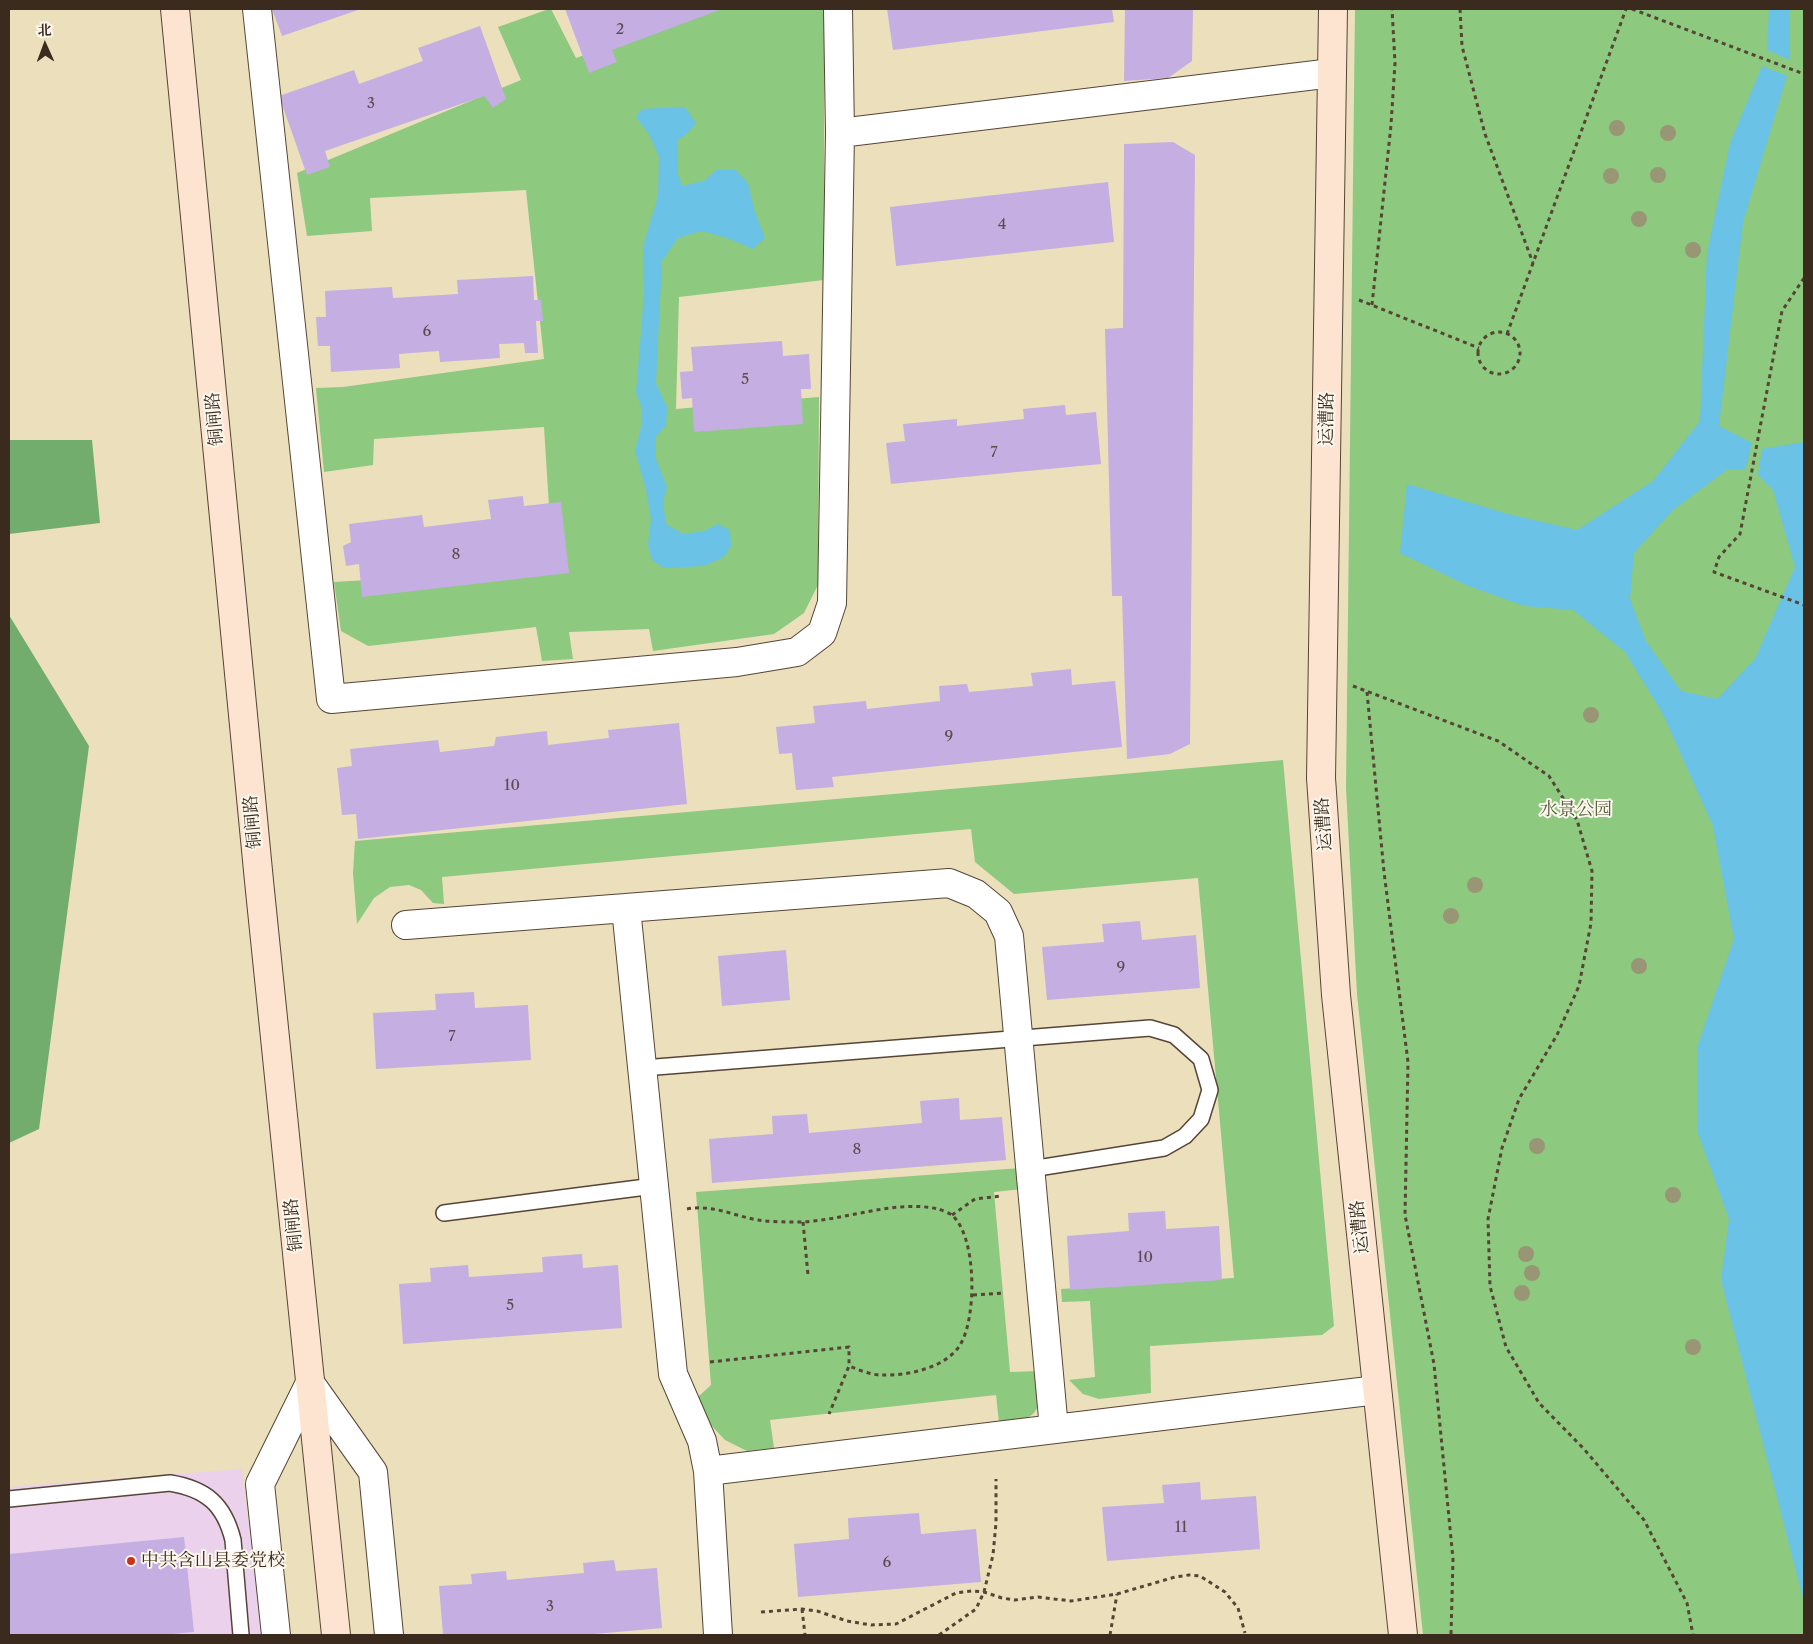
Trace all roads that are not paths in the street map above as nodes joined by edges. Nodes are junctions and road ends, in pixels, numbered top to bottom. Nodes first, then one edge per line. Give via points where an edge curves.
1 (175, 9) edge
2 (257, 9) edge
3 (838, 9) edge
4 (1333, 9) edge
5 (1332, 73) junction
6 (840, 133) junction
7 (626, 908) junction
8 (406, 925) dead end
9 (1019, 1039) junction
10 (643, 1068) junction
11 (1032, 1181) junction
12 (654, 1186) junction
13 (444, 1213) dead end
14 (310, 1383) junction
15 (1377, 1390) junction
16 (1054, 1429) junction
17 (708, 1471) junction
18 (9, 1499) edge
19 (241, 1635) edge
20 (276, 1635) edge
21 (336, 1635) edge
22 (389, 1635) edge
23 (718, 1635) edge
24 (1403, 1635) edge

1 - 14 street, 铜闸路
2 - 6 street via 331,699 737,662 797,652 822,633 832,603
3 - 6 street
4 - 5 street, 运漕路
5 - 6 street
5 - 15 street, 运漕路 via 1321,778 1336,995
7 - 8 street
7 - 9 street via 949,882 976,894 998,912 1009,936
7 - 10 street
9 - 10 lane
9 - 11 street
9 - 11 lane via 1150,1028 1174,1035 1201,1059 1210,1090 1201,1119 1185,1136 1164,1148
10 - 12 street
11 - 16 street
12 - 13 lane
12 - 17 street via 673,1374 702,1442
14 - 20 street via 260,1484
14 - 21 street, 铜闸路
14 - 22 street via 372,1472
15 - 16 street
15 - 24 street, 运漕路
16 - 17 street
17 - 23 street
18 - 19 lane via 170,1483 199,1491 222,1511 229,1525

